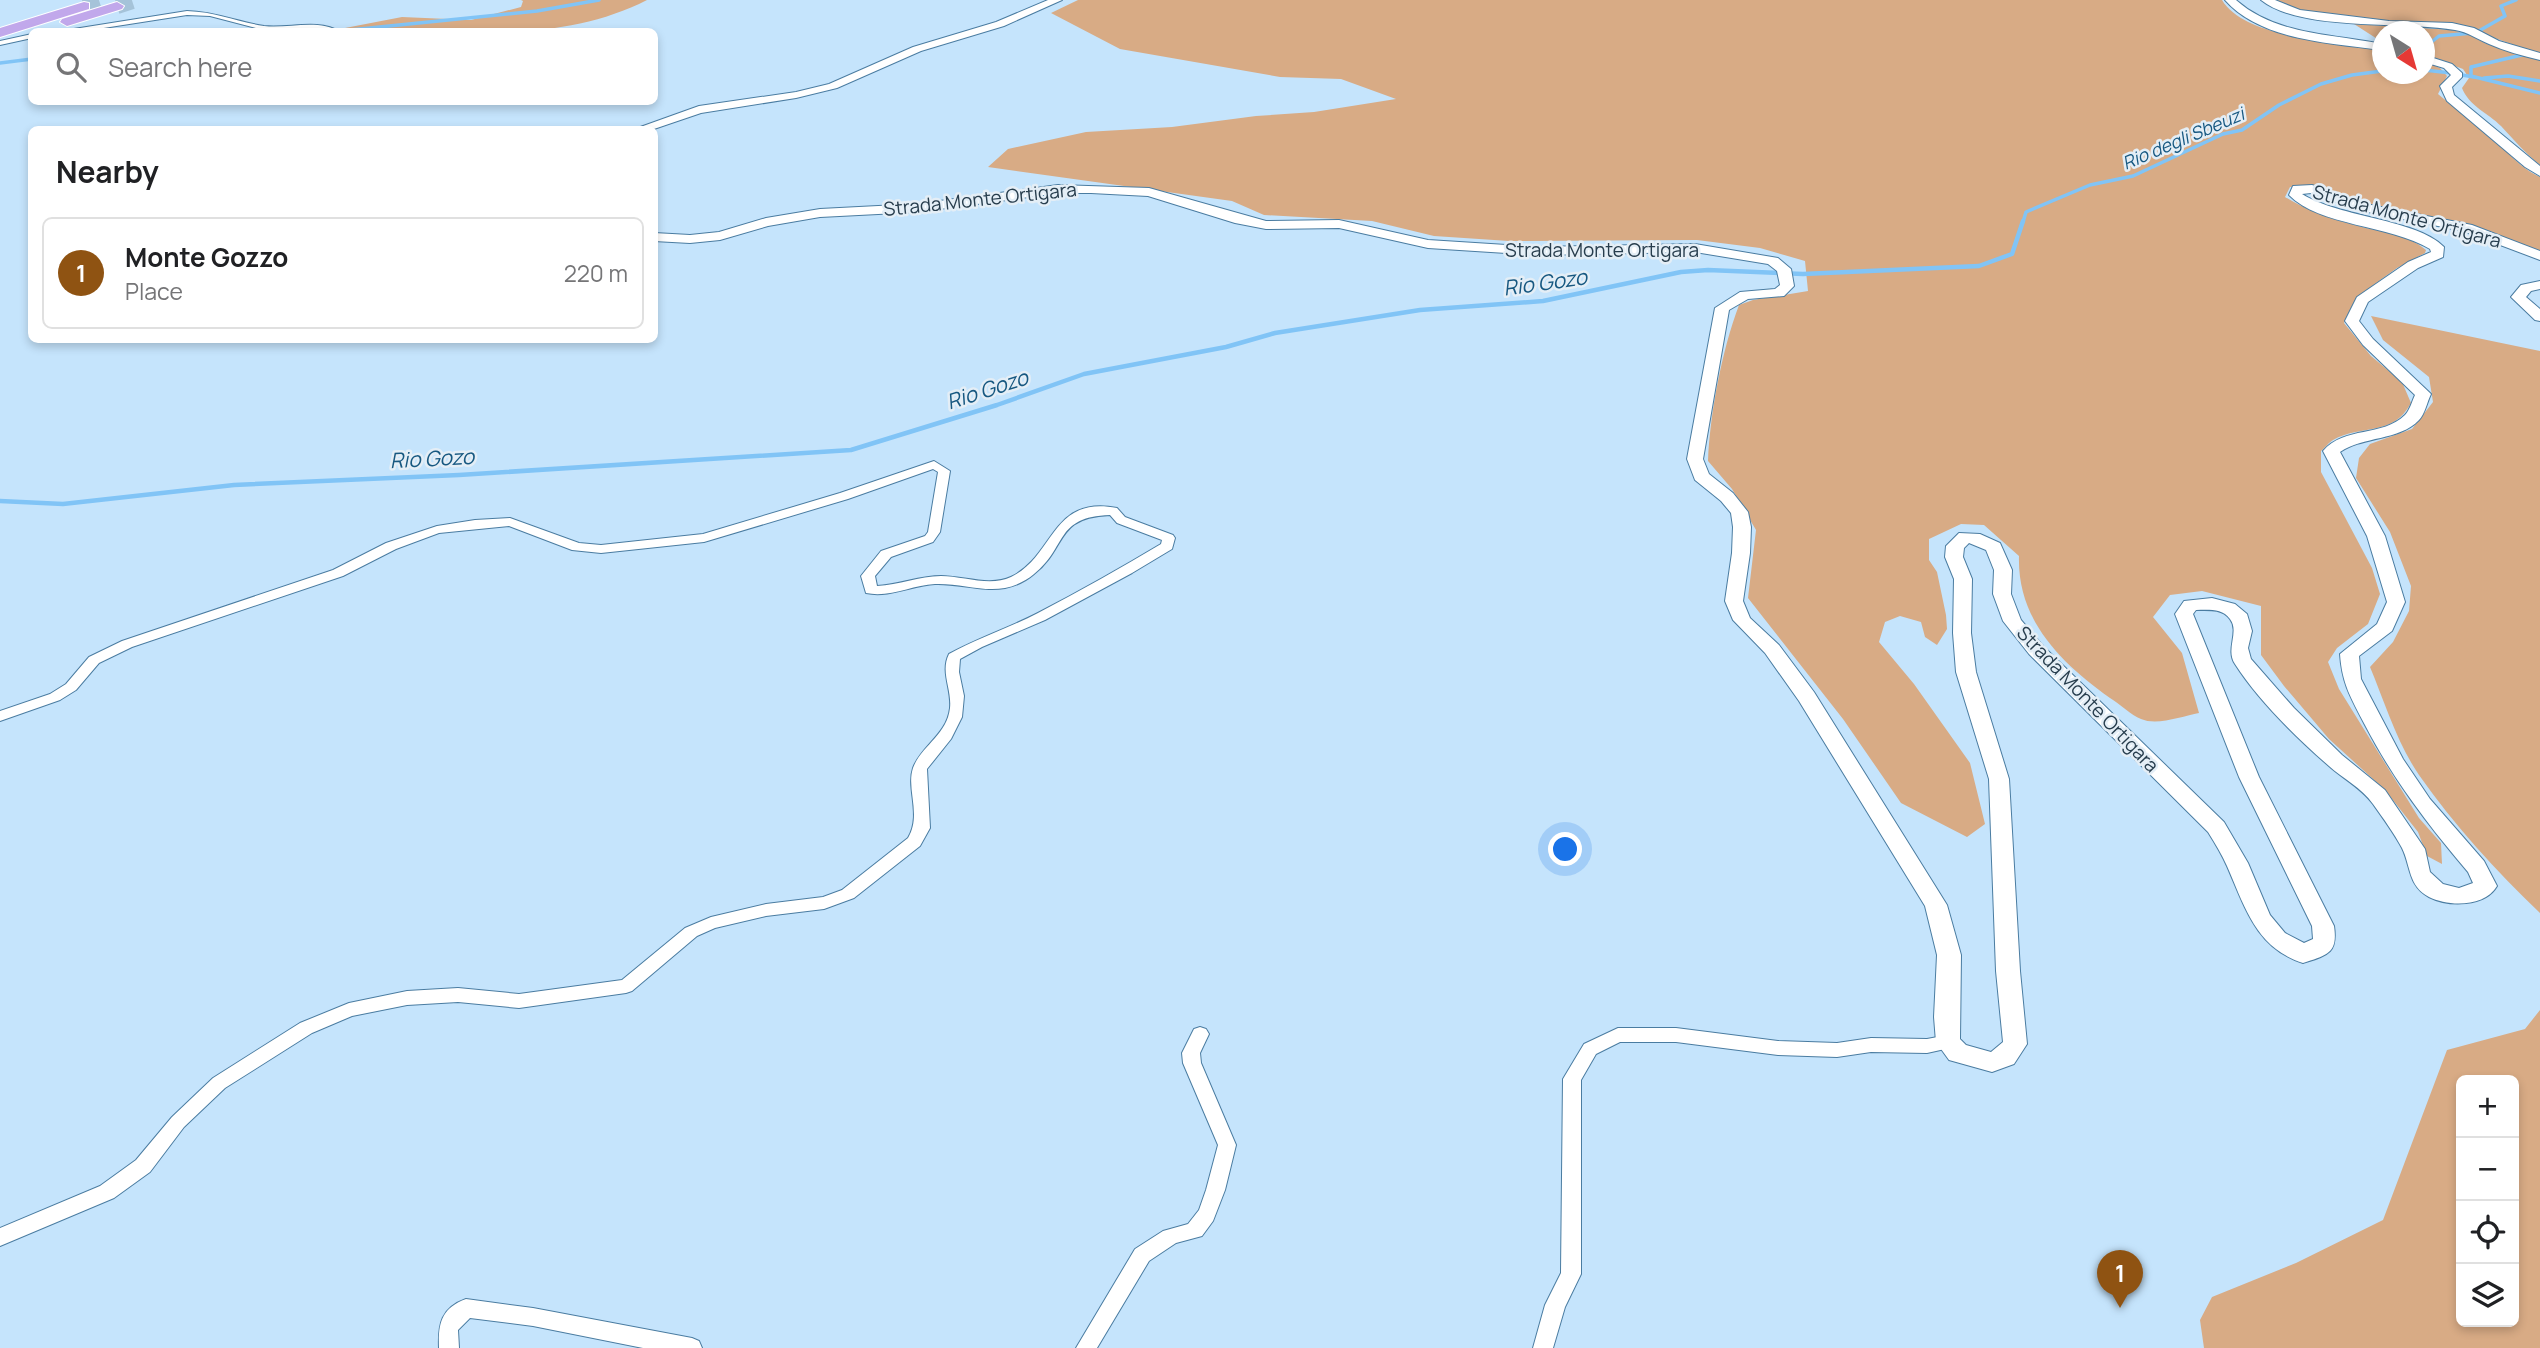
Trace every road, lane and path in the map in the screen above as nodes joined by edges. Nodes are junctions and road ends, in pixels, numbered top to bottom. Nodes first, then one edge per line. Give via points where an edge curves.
1 (1057, 0) edge
2 (2230, 0) edge
3 (2266, 0) edge
4 (84, 6) dead end
5 (117, 6) dead end
6 (49, 28) edge
7 (86, 28) edge
8 (288, 28) edge
9 (0, 33) edge
10 (28, 34) edge
11 (0, 42) edge
12 (2372, 45) edge
13 (2540, 57) edge
14 (2435, 63) edge
15 (650, 126) edge
16 (2540, 172) edge
17 (658, 237) edge
18 (2540, 256) edge
19 (2540, 285) edge
20 (2540, 317) edge
21 (2364, 511) joint
22 (0, 716) edge
23 (1200, 1034) dead end
24 (1948, 1042) junction
25 (0, 1237) edge
26 (449, 1348) edge
27 (692, 1348) edge
28 (1086, 1348) edge
29 (1543, 1348) edge

1 - 15 main road via 1000,24 917,49 833,86 699,110
2 - 12 main road via 2240,12 2263,24
3 - 13 main road via 2298,13 2452,26
4 - 9 highway
5 - 6 highway
7 - 8 street via 187,13
10 - 11 highway
14 - 16 main road via 2458,75 2446,86 2451,99 2481,118
17 - 24 main road, Strada Monte Ortigara via 720,236 820,213 917,208 1058,189 1091,189 1149,192 1266,225 1339,224 1428,244 1536,251 1695,248 1773,261 1786,275 1779,293 1745,295 1722,308 1695,459 1702,476 1739,512 1741,553 1734,601 1742,620 1772,649 1807,697 1936,905 1949,955
18 - 21 main road, Strada Monte Ortigara via 2467,228 2298,189 2295,195 2306,204 2413,233 2437,247 2438,254 2413,265 2362,300 2352,321 2379,356 2405,373 2423,394 2413,417 2395,428 2347,440 2331,452
19 - 20 main road via 2526,288 2518,297
21 - 24 main road, Strada Monte Ortigara via 2396,602 2385,627 2350,654 2351,679 2394,761 2486,886 2459,896 2437,891 2420,875 2414,849 2378,795 2325,751 2242,661 2240,618 2229,608 2190,604 2184,614 2231,733 2323,926 2325,943 2303,954 2277,939 2260,919 2216,827 2036,650 2012,621 2002,594 2003,569 1994,547 1965,537 1955,546 1954,557 1963,579 1966,672 1999,779 2015,1044 2005,1057 1992,1062 1958,1053
22 - 25 street via 55,697 71,687 94,660 127,644 338,573 391,546 437,530 475,524 510,522 577,547 601,549 704,538 934,465 944,471 934,532 929,539 886,554 868,576 871,590 887,591 936,579 997,586 1017,580 1047,555 1057,530 1072,518 1097,510 1113,511 1121,520 1169,538 1167,546 1127,570 954,657 950,672 957,697 956,717 948,735 920,769 922,828 914,842 848,894 824,903 711,923 691,932 626,986 519,1001 458,995 407,998 349,1010 306,1028 219,1083 178,1122 143,1166 107,1192
23 - 28 street via 1191,1053 1192,1063 1227,1145 1203,1223 1142,1255
24 - 29 street via 1837,1050 1676,1035 1618,1035 1590,1049 1572,1079 1571,1274 1555,1305
26 - 27 street via 448,1326 466,1308

